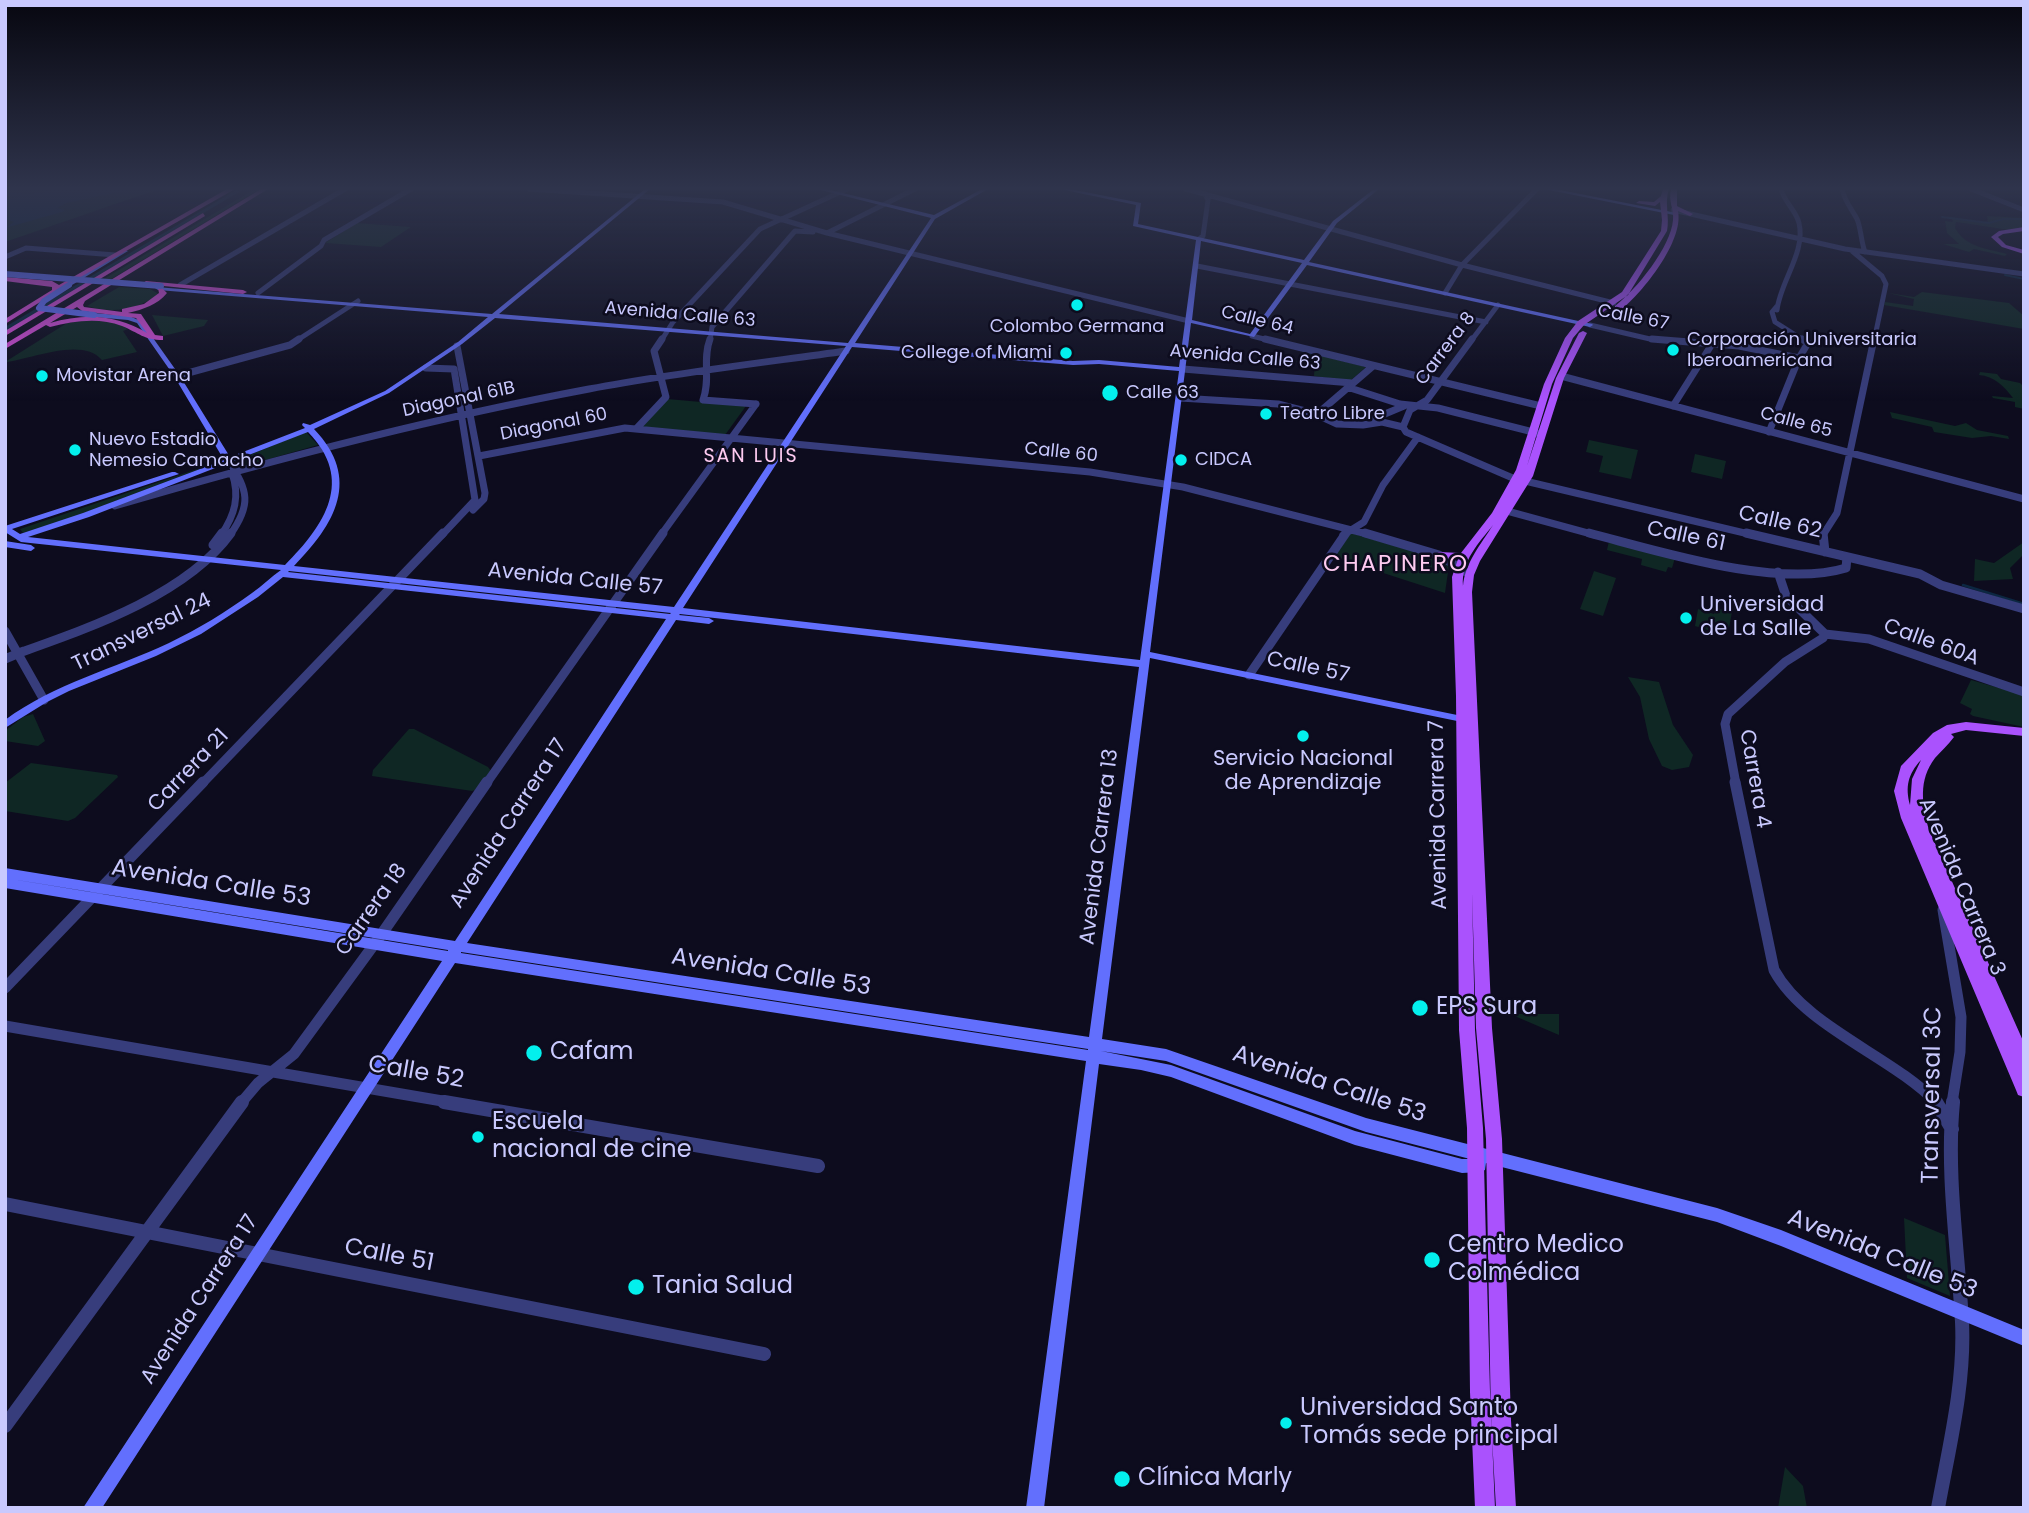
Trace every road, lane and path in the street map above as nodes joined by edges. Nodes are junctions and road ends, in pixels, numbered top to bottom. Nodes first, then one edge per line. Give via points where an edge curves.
1 (107, 260) edge
2 (110, 260) edge
3 (130, 260) edge
4 (147, 260) edge
5 (224, 260) edge
6 (304, 260) edge
7 (557, 260) edge
8 (732, 260) edge
9 (770, 260) edge
10 (906, 260) edge
11 (933, 260) edge
12 (1197, 260) edge
13 (1290, 260) edge
14 (1307, 260) edge
15 (1442, 260) edge
16 (1467, 260) edge
17 (1646, 260) edge
18 (1655, 260) edge
19 (1792, 260) edge
20 (1869, 260) edge
21 (1926, 260) edge
22 (1305, 263) junction
23 (1462, 265) junction
24 (1197, 266) junction
25 (128, 271) junction
26 (86, 272) junction
27 (2024, 274) edge
28 (5, 275) edge
29 (60, 276) junction
30 (1290, 284) junction
31 (180, 285) junction
32 (53, 287) junction
33 (160, 288) junction
34 (243, 292) junction
35 (258, 293) junction
36 (1445, 293) junction
37 (85, 298) junction
38 (355, 303) junction
39 (1614, 303) junction
40 (1498, 305) junction
41 (117, 312) junction
42 (490, 314) junction
43 (34, 317) junction
44 (1189, 321) junction
45 (5, 322) edge
46 (1486, 322) junction
47 (1585, 324) junction
48 (668, 328) junction
49 (5, 331) edge
50 (712, 332) junction
51 (1252, 336) junction
52 (148, 337) junction
53 (160, 338) dead end
54 (18, 339) junction
55 (828, 343) junction
56 (1712, 344) junction
57 (457, 345) junction
58 (849, 346) junction
59 (5, 347) edge
60 (824, 351) junction
61 (1018, 358) junction
62 (1799, 358) junction
63 (1373, 366) junction
64 (426, 368) junction
65 (707, 368) junction
66 (1183, 369) junction
67 (660, 374) junction
68 (177, 376) junction
69 (1561, 376) junction
70 (1440, 382) junction
71 (1350, 385) junction
72 (1180, 398) junction
73 (1404, 405) junction
74 (1415, 406) junction
75 (1541, 406) junction
76 (1673, 406) junction
77 (1395, 410) junction
78 (466, 412) junction
79 (1408, 414) junction
80 (1316, 415) junction
81 (1356, 425) junction
82 (308, 427) junction
83 (1403, 427) junction
84 (636, 429) junction
85 (1769, 432) junction
86 (1537, 433) junction
87 (1418, 437) junction
88 (732, 438) junction
89 (786, 443) junction
90 (323, 444) junction
91 (1848, 453) junction
92 (479, 456) junction
93 (228, 459) junction
94 (234, 470) junction
95 (1520, 480) junction
96 (1168, 484) junction
97 (479, 499) junction
98 (2024, 499) edge
99 (1507, 511) junction
100 (86, 515) junction
101 (6, 529) edge
102 (1351, 529) junction
103 (16, 538) junction
104 (5, 543) edge
105 (1825, 552) junction
106 (1439, 555) joint
107 (1847, 557) junction
108 (198, 562) junction
109 (1465, 566) junction
110 (283, 571) junction
111 (1778, 572) junction
112 (398, 583) junction
113 (609, 606) junction
114 (2024, 609) edge
115 (674, 613) junction
116 (5, 631) edge
117 (1825, 634) junction
118 (19, 653) junction
119 (5, 659) edge
120 (1144, 663) junction
121 (1249, 675) junction
122 (2024, 692) edge
123 (44, 700) junction
124 (1462, 719) junction
125 (5, 725) edge
126 (2024, 734) edge
127 (1933, 744) junction
128 (5, 873) edge
129 (5, 883) edge
130 (1940, 892) junction
131 (97, 893) junction
132 (377, 940) junction
133 (453, 952) junction
134 (5, 988) edge
135 (5, 1026) edge
136 (1094, 1050) junction
137 (2024, 1061) edge
138 (273, 1071) junction
139 (365, 1087) junction
140 (2024, 1090) edge
141 (1952, 1129) junction
142 (1485, 1160) junction
143 (818, 1166) dead end
144 (5, 1204) edge
145 (148, 1230) junction
146 (258, 1252) junction
147 (1961, 1312) junction
148 (2024, 1338) edge
149 (764, 1354) dead end
150 (5, 1426) edge
151 (92, 1508) edge
152 (1035, 1508) edge
153 (1485, 1508) edge
154 (1506, 1508) edge
155 (1938, 1508) edge

1 - 26 highway
2 - 52 main road, bridge via 39,308 134,319
3 - 43 highway
4 - 25 highway
5 - 31 street
6 - 35 street
7 - 42 main road
8 - 48 street
9 - 50 street via 712,326
10 - 58 main road, Avenida Carrera 17
11 - 44 street, Calle 64
12 - 24 main road, Avenida Carrera 13
13 - 22 main road, Calle 67
14 - 22 main road
15 - 23 street
16 - 23 street
17 - 39 main road, Avenida Carrera 7
18 - 47 main road, Avenida Carrera 7 via 1634,296
19 - 62 street via 1773,316 1777,324 1808,343
20 - 91 street via 1886,284
21 - 27 street
22 - 30 main road
22 - 36 main road, Calle 67
23 - 36 street
23 - 39 street
24 - 30 street
24 - 44 main road, Avenida Carrera 13
25 - 31 highway via 123,278 126,281
25 - 37 highway
26 - 29 highway
26 - 32 highway
28 - 29 highway
28 - 32 highway
28 - 33 main road, Avenida Calle 63, bridge
29 - 32 highway via 63,280
30 - 46 street
30 - 51 main road
31 - 34 highway
32 - 45 highway
33 - 34 main road, Avenida Calle 63
33 - 38 main road, Avenida Calle 63
33 - 41 highway via 162,295 148,304
34 - 35 main road, Avenida Calle 63
35 - 38 main road, Avenida Calle 63
36 - 40 main road, Calle 67
37 - 41 highway via 79,305 82,309
37 - 54 highway
38 - 42 main road, Avenida Calle 63
38 - 68 street via 284,348
39 - 47 main road, Avenida Carrera 7
40 - 46 street, Carrera 8
40 - 47 main road, Calle 67
41 - 53 highway via 140,317 153,337
42 - 48 main road, Avenida Calle 63
42 - 57 main road
42 - 82 main road via 399,378
43 - 49 highway
43 - 49 highway
44 - 51 main road, Calle 64
44 - 66 main road, Avenida Carrera 13
46 - 70 street, Carrera 8
47 - 56 street, Calle 67 via 1650,339
47 - 69 main road, Avenida Carrera 7
47 - 75 main road, Avenida Carrera 7 via 1567,342
48 - 50 main road, Avenida Calle 63
48 - 67 street via 654,351
50 - 55 main road, Avenida Calle 63
50 - 58 main road, Avenida Calle 63
50 - 65 street
51 - 63 street, Calle 64
52 - 54 highway via 122,321 86,319 53,324
52 - 68 main road
54 - 59 highway
55 - 58 main road, Avenida Calle 63
55 - 60 main road
56 - 62 street, Calle 67
56 - 76 street
57 - 64 main road
57 - 78 street
58 - 60 street, Diagonal 61B
58 - 61 main road, Avenida Calle 63
58 - 61 main road, Avenida Calle 63
58 - 65 street, Diagonal 61B
58 - 89 main road, Avenida Carrera 17
60 - 65 street, Diagonal 61B
61 - 66 main road, Avenida Calle 63
62 - 85 street
63 - 70 street, Calle 64
63 - 71 street
64 - 78 street via 453,368
64 - 82 main road via 373,399
65 - 67 street, Diagonal 61B
65 - 88 street, Carrera 18 via 709,383 703,400 756,404
66 - 71 street, Avenida Calle 63
66 - 72 main road, Avenida Carrera 13
67 - 78 street, Diagonal 61B
67 - 84 street via 666,395
68 - 93 main road
69 - 76 street, Calle 65
69 - 86 main road, Avenida Carrera 7
70 - 74 street, Carrera 8 via 1427,400
70 - 75 street, Calle 64
71 - 73 street, Avenida Calle 63
71 - 80 street
72 - 80 street, Calle 62 via 1278,404
72 - 96 main road, Avenida Carrera 13
73 - 74 street, Avenida Calle 63
73 - 77 street
74 - 79 street, Carrera 8
74 - 86 street, Avenida Calle 63
75 - 86 main road, Avenida Carrera 7
76 - 85 street, Calle 65
77 - 79 street
77 - 81 street
78 - 90 street, Diagonal 61B
78 - 92 street
78 - 97 street
79 - 83 street
80 - 81 street, Calle 62
81 - 83 street, Calle 62 via 1380,422
82 - 90 main road, Transversal 24
82 - 93 main road
83 - 87 street, Calle 62
84 - 88 street, Calle 60
84 - 92 street, Diagonal 60
85 - 91 street, Calle 65
86 - 95 main road, Avenida Carrera 7
87 - 95 street, Calle 62
87 - 102 street via 1383,485 1364,522
88 - 89 street, Calle 60
88 - 113 street, Carrera 18
89 - 96 street, Calle 60 via 1074,470
89 - 115 main road, Avenida Carrera 17
90 - 94 street, Diagonal 61B
90 - 110 main road, Transversal 24 via 335,469 333,502 319,531
91 - 98 street, Calle 65
91 - 105 street via 1837,513 1823,533
92 - 97 street
93 - 94 street
93 - 100 main road
93 - 101 main road
94 - 100 street, Diagonal 61B
94 - 108 street via 236,507
95 - 99 main road, Avenida Carrera 7
95 - 105 street, Calle 62
95 - 109 main road, Avenida Carrera 7
96 - 102 street, Calle 60
96 - 120 main road, Avenida Carrera 13
97 - 112 street, Carrera 21
99 - 109 main road, Avenida Carrera 7 via 1478,556
99 - 111 street, Calle 61 via 1681,557
100 - 103 main road
101 - 103 main road
102 - 106 street, Calle 60
102 - 121 street
103 - 104 main road
103 - 108 main road, Avenida Calle 57
104 - 108 main road, Avenida Calle 57
105 - 107 street, Calle 62
106 - 109 main road
107 - 111 street, Calle 61 via 1846,568 1835,576
107 - 114 street, Calle 62 via 1920,574 1941,585
108 - 110 main road, Avenida Calle 57
108 - 118 street via 151,597 106,621
109 - 124 main road, Avenida Carrera 7 via 1457,583
109 - 142 main road, Avenida Carrera 7 via 1475,739
110 - 112 main road, Avenida Calle 57
110 - 123 main road, Transversal 24 via 236,608 186,637
111 - 117 street via 1786,596
112 - 113 main road, Avenida Calle 57
112 - 131 street, Carrera 21
113 - 115 main road, Avenida Calle 57
113 - 132 street, Carrera 18
115 - 120 main road, Avenida Calle 57
115 - 133 main road, Avenida Carrera 17
116 - 118 street
117 - 122 street, Calle 60A via 1869,639
117 - 141 street, Carrera 4 via 1779,666 1728,714 1724,724 1774,970 1805,1007 1920,1086
118 - 119 street
118 - 123 street
120 - 121 main road, Calle 57
120 - 136 main road, Avenida Carrera 13
121 - 124 main road, Calle 57
123 - 125 main road, Transversal 24
124 - 142 main road, Avenida Carrera 7 via 1466,1030
126 - 127 main road via 1965,730
127 - 130 main road, Avenida Carrera 3 via 1908,764 1900,792
127 - 137 main road, Avenida Carrera 3 via 1916,783 1918,819
128 - 131 main road, Avenida Calle 53
129 - 131 main road, Avenida Calle 53
130 - 140 main road, Avenida Carrera 3
130 - 141 street, Transversal 3C via 1961,1017
131 - 132 main road, Avenida Calle 53
131 - 134 street, Carrera 21
132 - 133 main road, Avenida Calle 53
132 - 138 street, Carrera 18 via 294,1054
133 - 136 main road, Avenida Calle 53
133 - 139 main road, Avenida Carrera 17
135 - 138 street, Calle 52
136 - 142 main road, Avenida Calle 53 via 1157,1067 1377,1145 1462,1166
136 - 152 main road, Avenida Carrera 13
138 - 139 street, Calle 52
138 - 145 street, Carrera 18 via 245,1098
139 - 143 street, Calle 52
139 - 146 main road, Avenida Carrera 17
141 - 147 street, Transversal 3C
142 - 147 main road, Avenida Calle 53 via 1518,1164 1717,1215
142 - 153 main road, Avenida Carrera 7 via 1480,1392
142 - 154 main road, Avenida Carrera 7
144 - 145 street, Calle 51
145 - 146 street, Calle 51
145 - 150 street, Carrera 18
146 - 149 street, Calle 51
146 - 151 main road, Avenida Carrera 17
147 - 148 main road, Avenida Calle 53
147 - 155 street, Transversal 3C via 1958,1396

